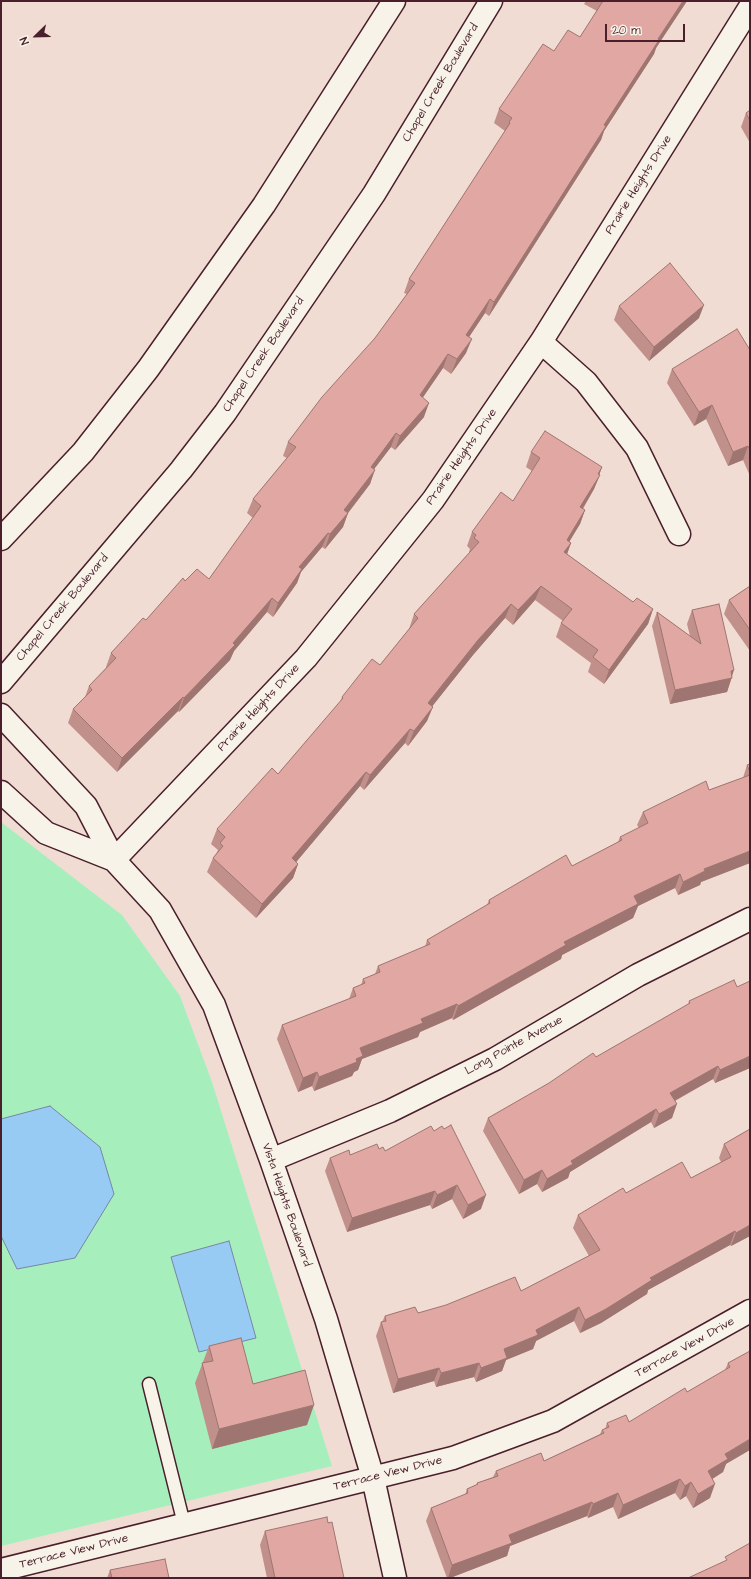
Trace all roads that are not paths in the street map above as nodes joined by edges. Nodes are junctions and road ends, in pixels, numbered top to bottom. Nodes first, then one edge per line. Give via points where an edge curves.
1 (394, 1) edge
2 (491, 1) edge
3 (750, 7) edge
4 (541, 342) junction
5 (679, 534) dead end
6 (1, 539) edge
7 (1, 682) edge
8 (1, 715) edge
9 (1, 792) edge
10 (114, 860) junction
11 (750, 920) edge
12 (271, 1160) junction
13 (750, 1311) edge
14 (149, 1384) dead end
15 (373, 1478) junction
16 (184, 1524) junction
17 (40, 1569) edge
18 (1, 1570) edge
19 (395, 1578) edge

1 - 6 street via 264,205 148,369 83,452
2 - 7 street, Chapel Creek Boulevard via 374,194 225,413 181,470
3 - 4 street, Prairie Heights Drive
4 - 5 street via 586,382 637,448
4 - 10 street, Prairie Heights Drive via 433,500 306,658
8 - 10 street, Vista Heights Boulevard via 86,806
9 - 10 street, Vista Heights Boulevard via 46,833
10 - 12 street, Vista Heights Boulevard via 160,910 214,1005
11 - 12 street, Long Pointe Avenue via 638,975 495,1059 390,1111
12 - 15 street, Vista Heights Boulevard via 326,1319
13 - 15 street, Terrace View Drive via 553,1421 453,1458
14 - 16 lane
15 - 16 street, Terrace View Drive
15 - 19 street, Vista Heights Boulevard
16 - 17 street, Terrace View Drive
17 - 18 street, Terrace View Drive

